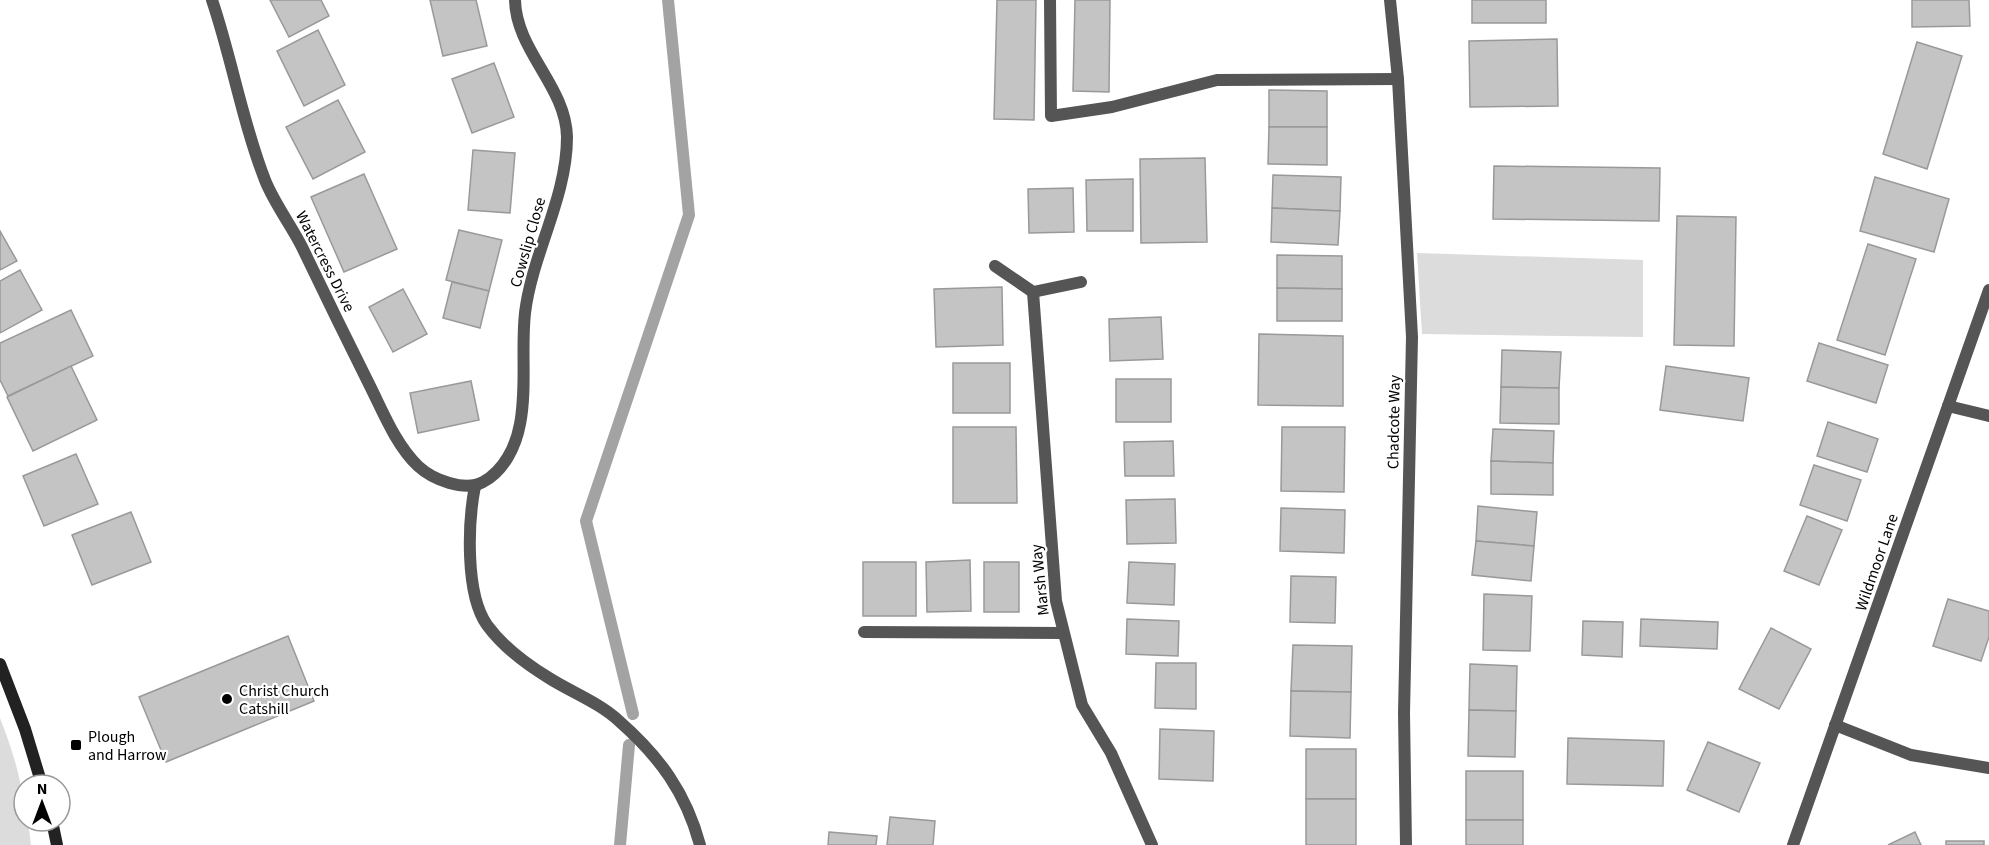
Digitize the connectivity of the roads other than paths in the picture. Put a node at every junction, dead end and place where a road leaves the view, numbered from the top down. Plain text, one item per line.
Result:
1 (212, 0) edge
2 (515, 0) edge
3 (1050, 0) edge
4 (1390, 0) edge
5 (1398, 79) junction
6 (995, 266) dead end
7 (1081, 282) dead end
8 (1989, 290) edge
9 (1033, 292) junction
10 (1948, 406) junction
11 (1989, 416) edge
12 (475, 486) junction
13 (864, 632) dead end
14 (1064, 633) junction
15 (0, 664) edge
16 (1835, 725) junction
17 (1989, 768) edge
18 (38, 773) edge
19 (700, 845) edge
20 (1152, 845) edge
21 (1406, 845) edge
22 (1792, 845) edge

1 - 12 street, Watercress Drive
2 - 12 street, Cowslip Close
3 - 5 street
4 - 5 street, Chadcote Way
5 - 21 street, Chadcote Way
6 - 9 street
7 - 9 street
8 - 10 street, Wildmoor Lane
9 - 14 street, Marsh Way
10 - 11 street
10 - 16 street, Wildmoor Lane
12 - 19 street
13 - 14 street
14 - 20 street, Marsh Way
15 - 18 main road
16 - 17 street
16 - 22 street, Wildmoor Lane

